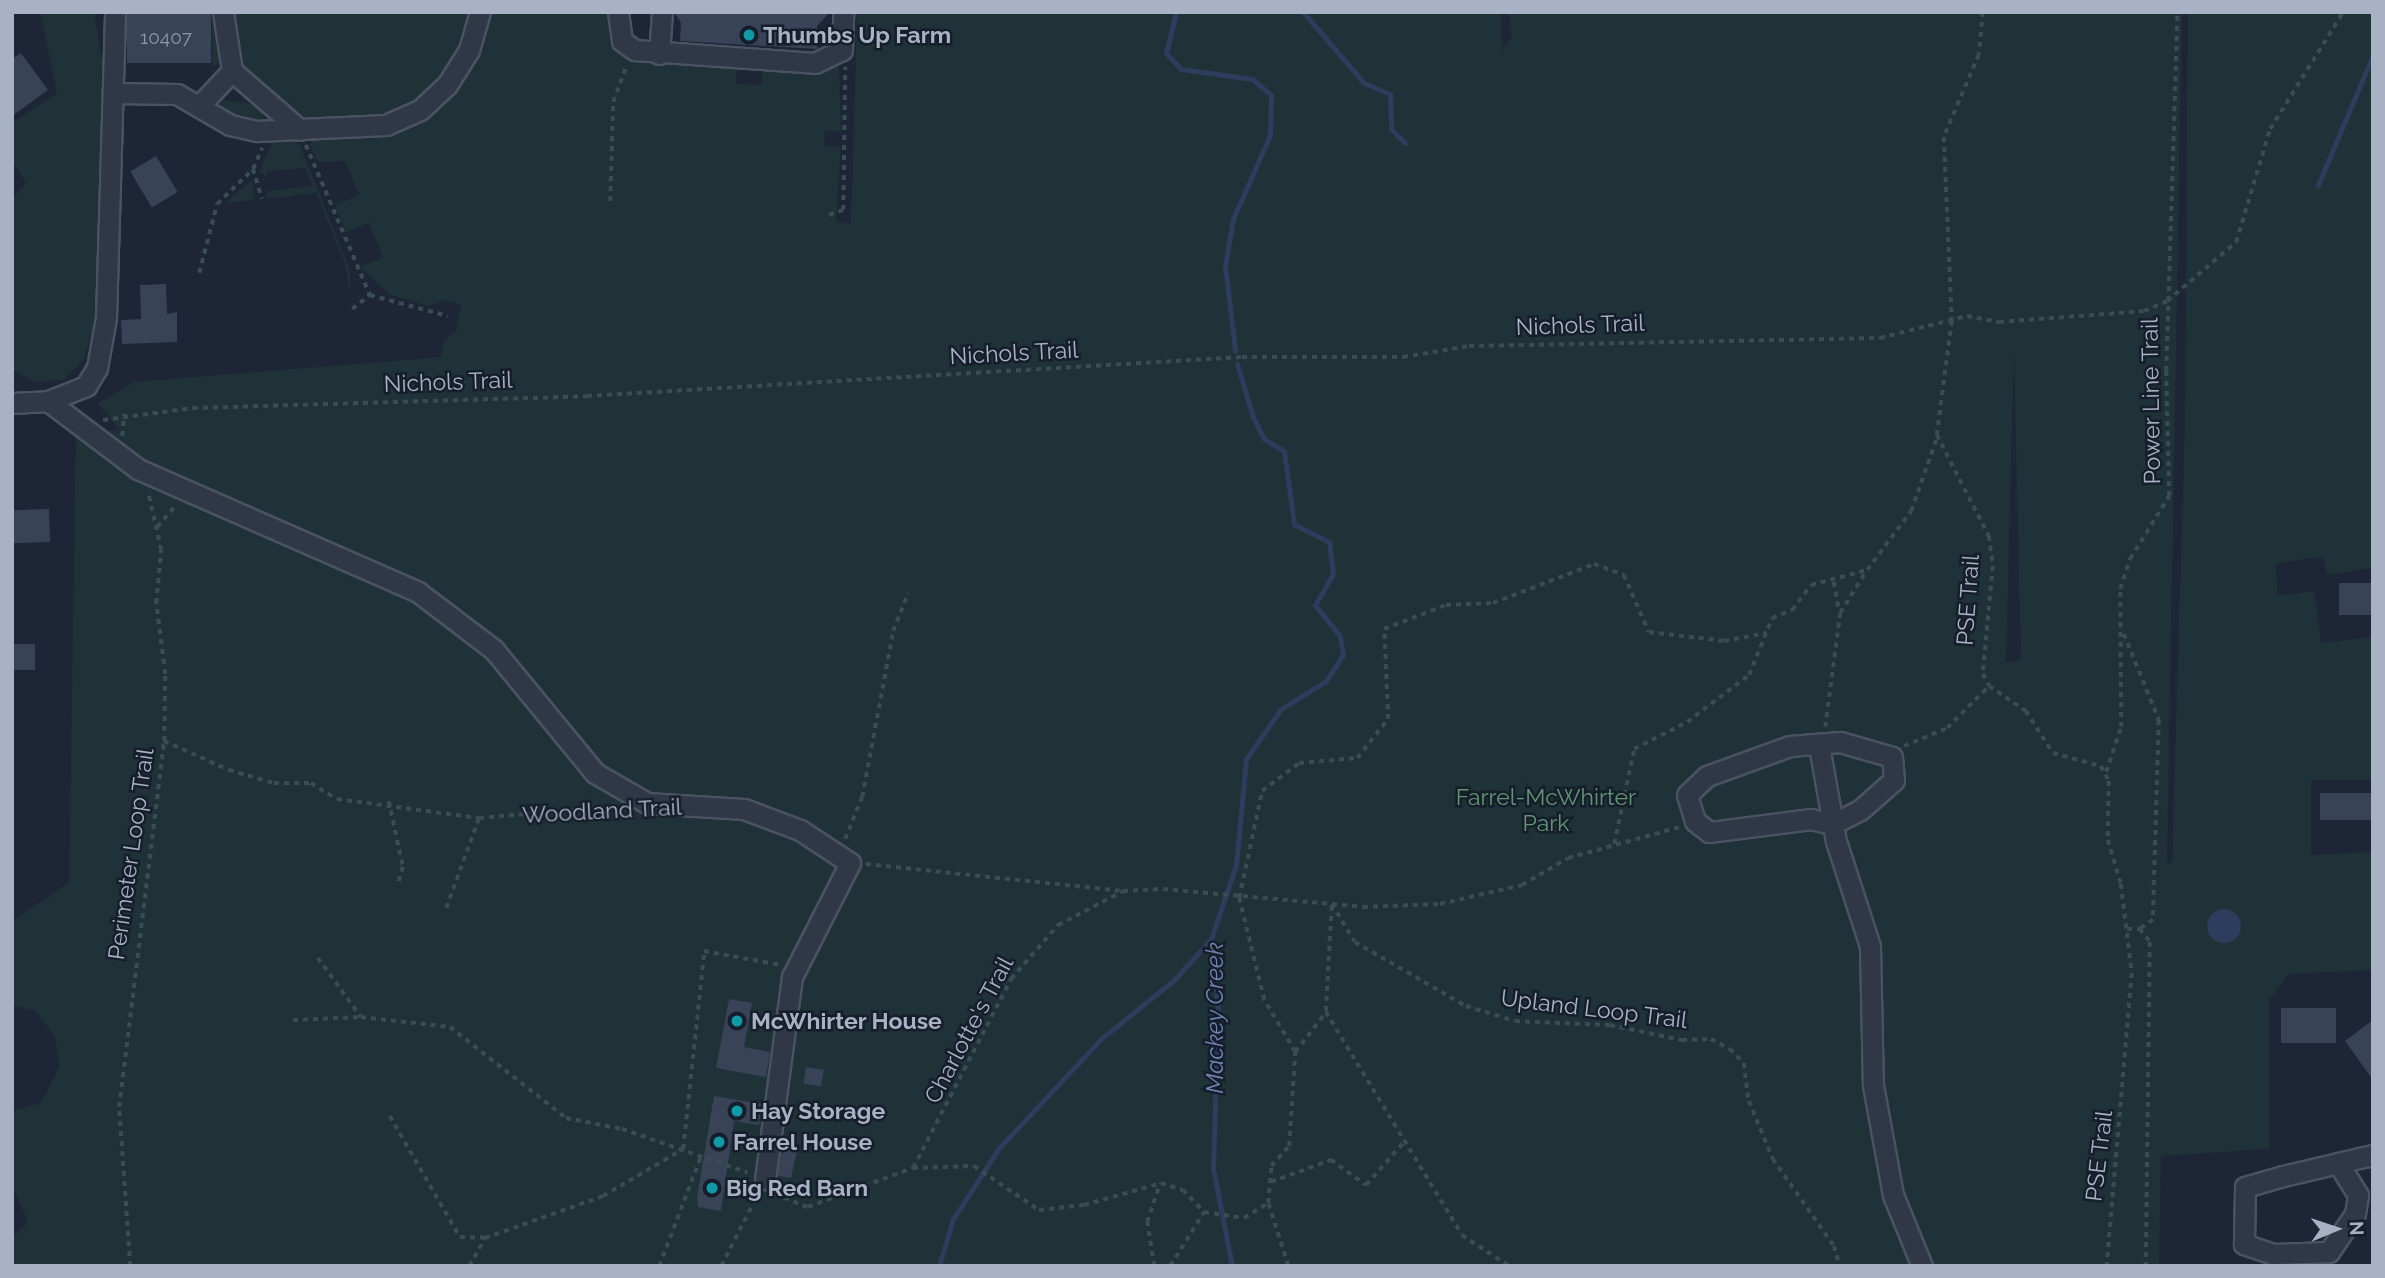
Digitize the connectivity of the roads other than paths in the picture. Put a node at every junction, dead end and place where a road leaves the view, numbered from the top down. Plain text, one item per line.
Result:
1 (115, 12) edge
2 (223, 12) edge
3 (480, 12) edge
4 (618, 12) edge
5 (662, 12) edge
6 (844, 12) edge
7 (659, 54) junction
8 (232, 71) junction
9 (114, 93) junction
10 (199, 106) junction
11 (300, 130) junction
12 (48, 401) junction
13 (12, 402) edge
14 (1819, 746) junction
15 (1832, 824) junction
16 (2373, 1155) edge
17 (2338, 1163) junction
18 (765, 1179) road end
19 (1922, 1266) edge

1 - 9 street
2 - 8 street
3 - 11 street
4 - 7 street
5 - 7 street
6 - 7 street
8 - 10 street
8 - 11 street
9 - 10 street
9 - 12 street
10 - 11 street
12 - 13 street
12 - 18 street, Woodland Trail
14 - 15 street
14 - 15 street
14 - 15 street
15 - 19 street
16 - 17 street
17 - 17 street

